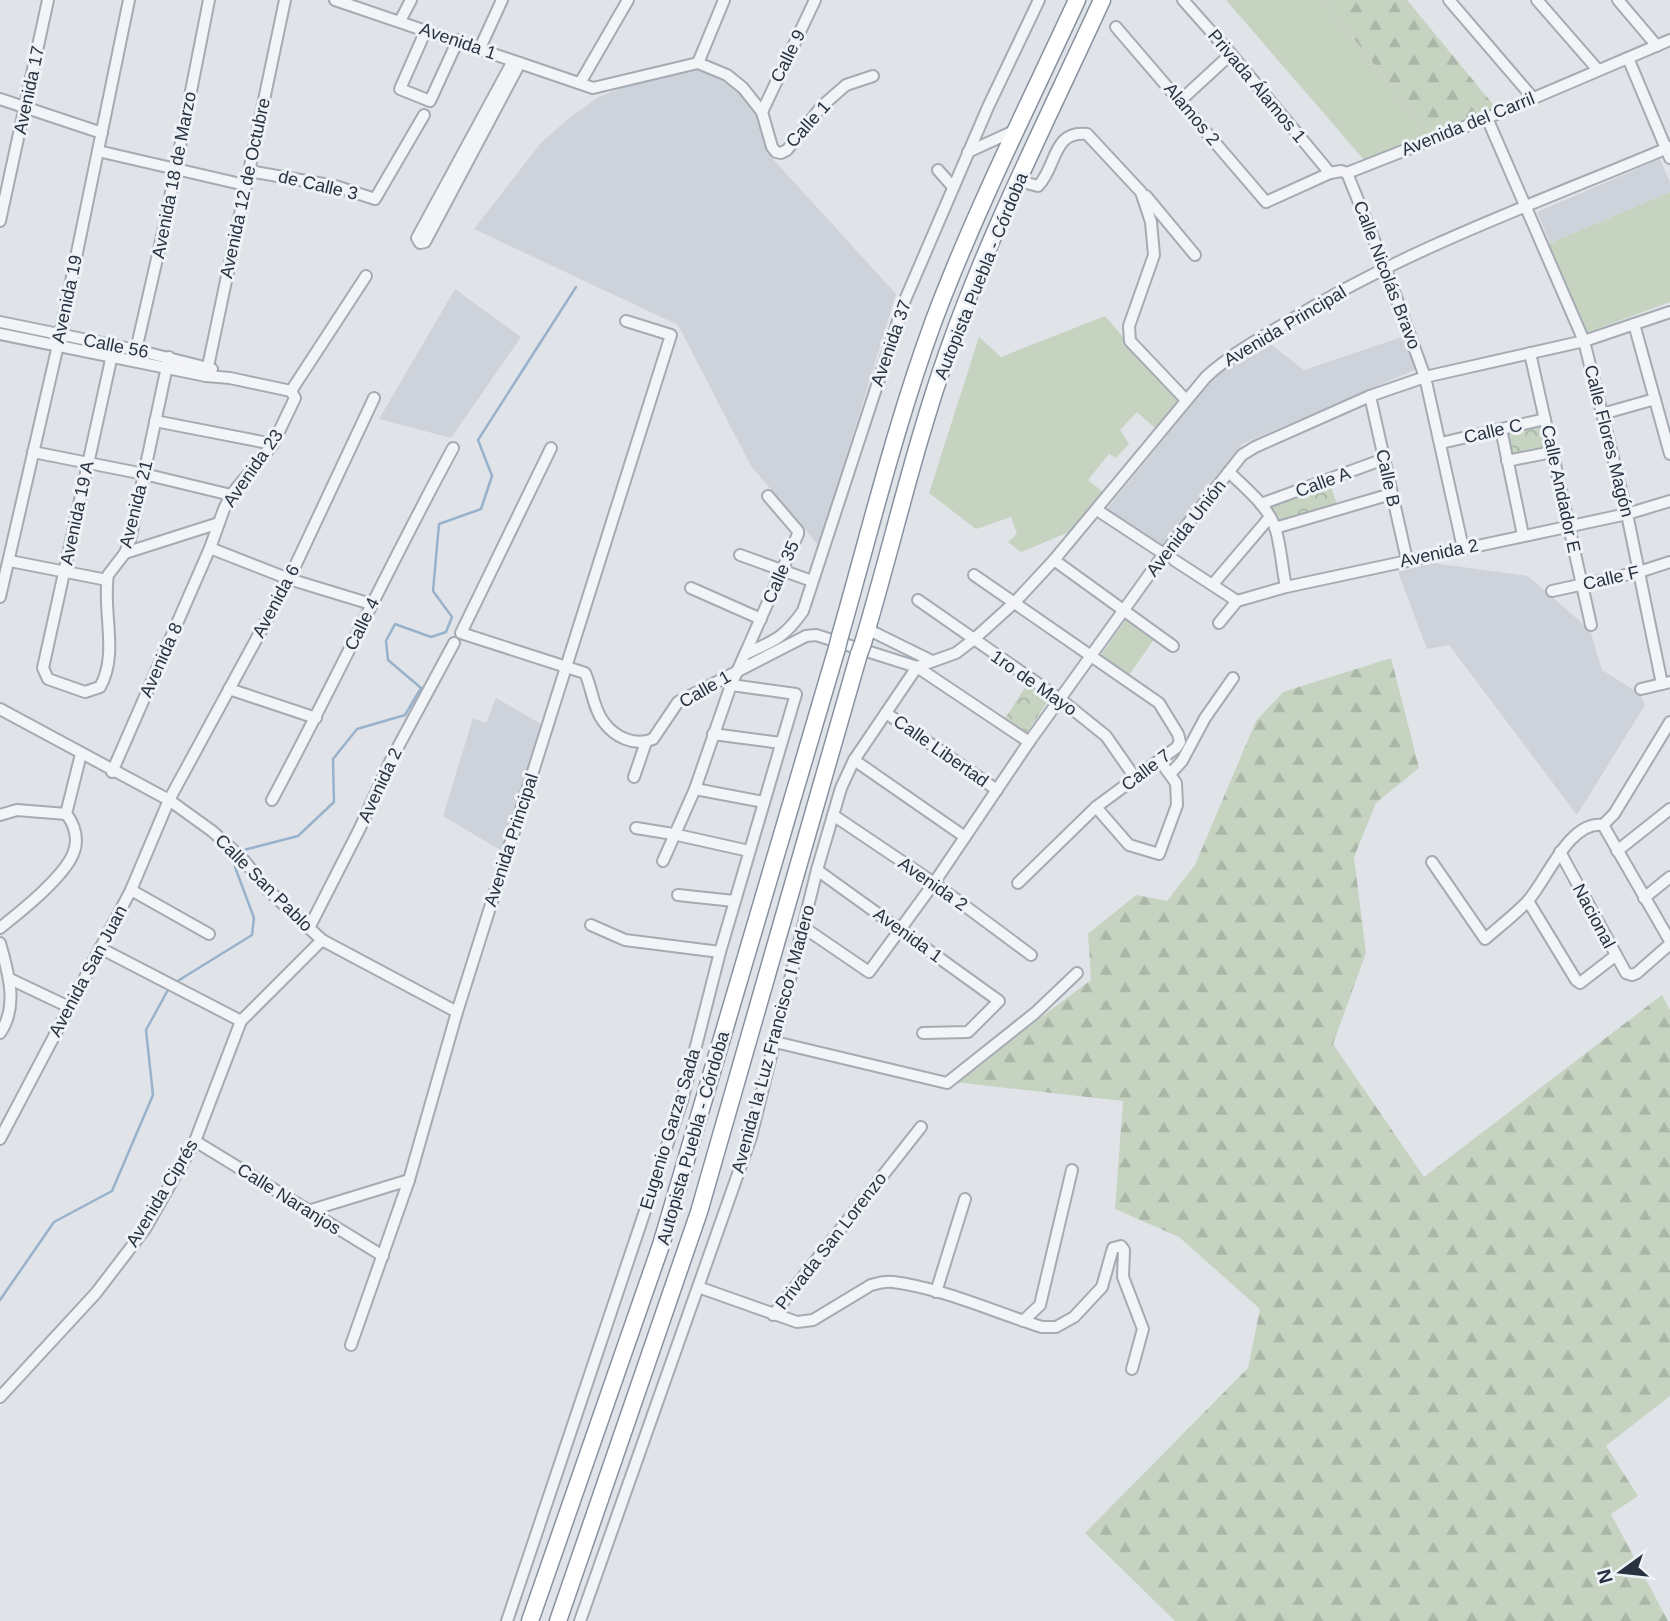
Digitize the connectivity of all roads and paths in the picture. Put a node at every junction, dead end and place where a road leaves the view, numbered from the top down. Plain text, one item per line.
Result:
1 (48, 0) edge
2 (129, 0) edge
3 (209, 0) edge
4 (285, 0) edge
5 (335, 0) edge
6 (411, 0) edge
7 (502, 0) edge
8 (628, 0) edge
9 (724, 0) edge
10 (815, 0) edge
11 (1039, 0) edge
12 (1077, 0) edge
13 (1102, 0) edge
14 (1182, 0) edge
15 (1449, 0) edge
16 (1537, 0) edge
17 (1618, 0) edge
18 (400, 21) junction
19 (1116, 27) dead end
20 (425, 30) junction
21 (458, 40) junction
22 (1670, 40) edge
23 (1657, 46) junction
24 (480, 48) junction
25 (1231, 54) junction
26 (1628, 58) junction
27 (517, 62) junction
28 (698, 63) junction
29 (1598, 70) junction
30 (873, 76) dead end
31 (580, 83) junction
32 (1533, 98) junction
33 (0, 99) edge
34 (1181, 100) junction
35 (26, 108) junction
36 (762, 112) junction
37 (424, 115) dead end
38 (1487, 118) junction
39 (1016, 130) junction
40 (102, 133) junction
41 (98, 151) junction
42 (1669, 151) edge
43 (968, 152) junction
44 (176, 170) junction
45 (938, 170) dead end
46 (248, 171) junction
47 (1330, 173) junction
48 (1347, 173) junction
49 (1019, 181) junction
50 (245, 185) junction
51 (953, 187) junction
52 (1142, 192) junction
53 (1266, 202) joint
54 (1527, 207) junction
55 (0, 221) edge
56 (1195, 255) dead end
57 (1385, 267) junction
58 (366, 276) dead end
59 (1670, 312) edge
60 (626, 321) dead end
61 (0, 322) edge
62 (1634, 324) junction
63 (0, 334) edge
64 (59, 340) junction
65 (1584, 341) junction
66 (136, 350) junction
67 (112, 351) junction
68 (1530, 353) junction
69 (168, 362) junction
70 (207, 371) junction
71 (1425, 377) junction
72 (291, 391) junction
73 (1370, 396) junction
74 (374, 398) dead end
75 (1655, 399) junction
76 (1186, 400) junction
77 (1602, 414) junction
78 (1545, 419) junction
79 (155, 421) junction
80 (1500, 429) junction
81 (1441, 443) junction
82 (273, 444) junction
83 (453, 448) dead end
84 (551, 448) dead end
85 (33, 452) junction
86 (1552, 452) junction
87 (1670, 454) edge
88 (1384, 459) junction
89 (1507, 461) junction
90 (88, 464) junction
91 (1229, 472) junction
92 (144, 474) junction
93 (1391, 494) junction
94 (231, 495) junction
95 (768, 496) dead end
96 (1670, 501) edge
97 (1261, 504) junction
98 (1097, 510) junction
99 (1627, 514) junction
100 (219, 523) junction
101 (1273, 523) junction
102 (1569, 526) junction
103 (1523, 535) junction
104 (210, 548) junction
105 (1463, 548) junction
106 (125, 553) junction
107 (740, 555) dead end
108 (1169, 557) junction
109 (1406, 560) junction
110 (10, 561) junction
111 (1054, 561) junction
112 (1670, 562) edge
113 (783, 570) junction
114 (1639, 572) junction
115 (65, 573) junction
116 (974, 575) dead end
117 (289, 579) junction
118 (107, 580) junction
119 (812, 580) junction
120 (1213, 584) junction
121 (1581, 585) junction
122 (691, 587) dead end
123 (1286, 587) junction
124 (1552, 591) dead end
125 (0, 596) edge
126 (918, 600) dead end
127 (1237, 601) junction
128 (1014, 602) junction
129 (371, 604) junction
130 (1124, 611) junction
131 (761, 619) junction
132 (1219, 623) dead end
133 (1591, 625) dead end
134 (973, 640) junction
135 (863, 642) junction
136 (454, 643) dead end
137 (1173, 646) dead end
138 (745, 654) junction
139 (1092, 655) junction
140 (932, 661) junction
141 (567, 667) junction
142 (917, 667) junction
143 (738, 670) junction
144 (1233, 678) dead end
145 (1666, 683) edge
146 (731, 685) junction
147 (229, 689) junction
148 (1641, 690) dead end
149 (1060, 699) junction
150 (0, 709) edge
151 (886, 713) junction
152 (316, 718) junction
153 (1670, 722) edge
154 (713, 734) junction
155 (646, 742) junction
156 (1029, 742) junction
157 (781, 743) junction
158 (81, 754) junction
159 (854, 760) junction
160 (1160, 761) junction
161 (113, 772) junction
162 (1170, 774) junction
163 (634, 777) dead end
164 (1136, 779) junction
165 (695, 789) junction
166 (997, 790) junction
167 (169, 800) junction
168 (272, 800) dead end
169 (764, 802) junction
170 (1096, 807) junction
171 (1670, 809) edge
172 (66, 814) junction
173 (833, 815) junction
174 (0, 816) edge
175 (1603, 825) junction
176 (636, 828) dead end
177 (673, 834) junction
178 (965, 837) junction
179 (749, 851) junction
180 (1617, 851) junction
181 (1560, 852) junction
182 (663, 861) dead end
183 (1432, 862) dead end
184 (817, 870) junction
185 (1670, 877) edge
186 (934, 883) junction
187 (1018, 883) dead end
188 (131, 890) junction
189 (678, 895) dead end
190 (1644, 898) junction
191 (734, 901) junction
192 (1528, 901) junction
193 (591, 925) dead end
194 (803, 927) junction
195 (0, 928) edge
196 (309, 928) junction
197 (901, 929) junction
198 (209, 934) dead end
199 (322, 940) junction
200 (1670, 942) edge
201 (0, 943) edge
202 (100, 948) junction
203 (720, 952) junction
204 (1031, 955) dead end
205 (1615, 956) junction
206 (1077, 973) dead end
207 (10, 979) junction
208 (69, 1007) junction
209 (457, 1012) junction
210 (241, 1021) junction
211 (0, 1033) edge
212 (923, 1033) dead end
213 (775, 1042) junction
214 (921, 1128) dead end
215 (0, 1139) edge
216 (195, 1141) junction
217 (1072, 1170) dead end
218 (409, 1180) junction
219 (965, 1199) dead end
220 (308, 1211) junction
221 (383, 1256) junction
222 (698, 1287) junction
223 (936, 1292) junction
224 (773, 1315) junction
225 (1023, 1321) junction
226 (351, 1345) dead end
227 (1132, 1369) dead end
228 (0, 1398) edge
229 (507, 1621) edge
230 (530, 1621) edge
231 (558, 1621) edge
232 (580, 1621) edge

1 - 35 street, Avenida 17
2 - 40 street, Avenida 19
3 - 44 street, Avenida 18 de Marzo
4 - 46 street, Avenida 12 de Octubre
5 - 18 street, Avenida 1
6 - 18 street
7 - 24 street
8 - 31 street
9 - 28 street
10 - 36 street, Calle 9
11 - 43 street, Avenida 37
12 - 39 highway, Autopista Puebla - Córdoba
13 - 49 highway, Autopista Puebla - Córdoba
14 - 25 street, Privada Álamos 1
15 - 32 street
16 - 29 street
17 - 23 street
18 - 20 street, Avenida 1
19 - 34 street, Alamos 2
20 - 21 street, Avenida 1
20 - 21 street
21 - 24 street, Avenida 1
22 - 23 street, Avenida del Carril
23 - 26 street, Avenida del Carril
24 - 27 street, Avenida 1
25 - 34 street
25 - 47 street, Privada Álamos 1
26 - 29 street, Avenida del Carril
26 - 42 street
27 - 27 street
27 - 31 street, Avenida 1
28 - 31 street
28 - 36 street, Calle 1
29 - 32 street, Avenida del Carril
30 - 36 street, Calle 1
32 - 38 street, Avenida del Carril
33 - 35 street
34 - 53 street, Alamos 2
35 - 40 street
35 - 55 street, Avenida 17
37 - 46 street, de Calle 3
38 - 48 street, Avenida del Carril
38 - 54 street, Calle Flores Magón
39 - 43 street
39 - 230 highway, Autopista Puebla - Córdoba
40 - 41 street, Avenida 19
41 - 44 street
41 - 64 street, Avenida 19
42 - 54 street, Avenida Principal
43 - 51 street, Avenida 37
44 - 50 street
44 - 66 street, Avenida 18 de Marzo
45 - 51 street
46 - 50 street, Avenida 12 de Octubre
47 - 48 street, Avenida del Carril
47 - 53 street, Avenida del Carril
48 - 57 street, Calle Nicolás Bravo
49 - 52 street
49 - 135 highway, Autopista Puebla - Córdoba
50 - 70 street, Avenida 12 de Octubre
51 - 119 street, Avenida 37
52 - 56 street
52 - 76 street
54 - 57 street, Avenida Principal
54 - 65 street, Calle Flores Magón
57 - 71 street, Calle Nicolás Bravo
57 - 76 street, Avenida Principal
58 - 72 street
59 - 62 street, Avenida Unión
60 - 141 street, Avenida Principal
61 - 64 street, Calle 56
62 - 65 street, Avenida Unión
62 - 75 street
63 - 64 street, Calle 56
64 - 67 street, Calle 56
64 - 85 street, Avenida 19
65 - 68 street, Avenida Unión
65 - 77 street, Calle Flores Magón
66 - 67 street, Calle 56
66 - 69 street, Calle 56
67 - 69 street, Calle 56
67 - 90 street, Avenida 19 A
68 - 71 street, Avenida Unión
68 - 78 street, Calle Andador E
69 - 70 street, Calle 56
69 - 79 street, Avenida 21
70 - 72 street, Calle 56
71 - 73 street, Avenida Unión
71 - 81 street, Calle Nicolás Bravo
72 - 82 street, Avenida 23
73 - 88 street, Calle B
73 - 91 street, Avenida Unión
74 - 117 street, Avenida 6
75 - 77 street
75 - 87 street
76 - 98 street, Avenida Principal
77 - 99 street, Calle Flores Magón
78 - 80 street, Calle C
78 - 86 street, Calle Andador E
79 - 82 street
79 - 92 street, Avenida 21
80 - 81 street, Calle C
80 - 89 street
81 - 105 street, Calle Nicolás Bravo
82 - 94 street, Avenida 23
83 - 129 street, Calle 4
84 - 141 street
85 - 90 street
85 - 110 street, Avenida 19
86 - 89 street
86 - 102 street, Calle Andador E
88 - 93 street, Calle B
88 - 97 street, Calle A
89 - 103 street
90 - 92 street
90 - 115 street, Avenida 19 A
91 - 97 street
91 - 108 street, Avenida Unión
92 - 94 street
92 - 106 street, Avenida 21
93 - 101 street
93 - 109 street, Calle B
94 - 100 street, Avenida 23
95 - 113 street, Calle 35
96 - 99 street, Avenida 2
97 - 101 street
98 - 108 street
98 - 111 street, Avenida Principal
99 - 102 street, Avenida 2
99 - 114 street, Calle Flores Magón
100 - 104 street, Avenida 23
100 - 106 street
101 - 120 street
101 - 123 street
102 - 103 street, Avenida 2
102 - 121 street, Calle Andador E
103 - 105 street, Avenida 2
104 - 117 street
104 - 161 street, Avenida 8
105 - 109 street, Avenida 2
106 - 118 street, Avenida 21
107 - 113 street
108 - 120 street
108 - 130 street, Avenida Unión
109 - 123 street, Avenida 2
110 - 115 street
110 - 125 street, Avenida 19
111 - 128 street, Avenida Principal
111 - 130 street
112 - 114 street, Calle F
113 - 119 street
113 - 131 street, Calle 35
114 - 121 street, Calle F
114 - 145 street, Calle Flores Magón
115 - 118 street
115 - 118 street, Avenida 19 A
116 - 128 street
117 - 129 street
117 - 147 street, Avenida 6
119 - 138 street, Avenida 37
120 - 127 street
121 - 124 street, Calle F
121 - 133 street, Calle Andador E
122 - 131 street
123 - 127 street, Avenida 2
126 - 134 street, 1ro de Mayo
127 - 132 street
128 - 134 street, Avenida Principal
128 - 139 street
129 - 152 street, Calle 4
130 - 137 street
130 - 139 street, Avenida Unión
131 - 138 street, Calle 35
134 - 140 street, Avenida Principal
134 - 149 street, 1ro de Mayo
135 - 140 street
135 - 231 highway, Autopista Puebla - Córdoba
136 - 196 street, Avenida 2
138 - 143 street
139 - 149 street, Avenida Unión
139 - 160 street, Calle 7
140 - 142 street, Avenida Principal
141 - 155 street
141 - 209 street, Avenida Principal
142 - 143 street, Calle 1
142 - 151 street, Avenida la Luz Francisco I Madero
142 - 156 street, Calle 1
143 - 146 street
143 - 155 street, Calle 1
144 - 162 street
145 - 148 street
146 - 154 street
146 - 157 street, Eugenio Garza Sada
147 - 152 street
147 - 167 street, Avenida 6
149 - 156 street, Avenida Unión
149 - 164 street, 1ro de Mayo
150 - 158 street, Calle San Pablo
151 - 159 street, Avenida la Luz Francisco I Madero
151 - 166 street, Calle Libertad
152 - 168 street, Calle 4
153 - 175 street
154 - 157 street
154 - 165 street
155 - 163 street
156 - 166 street, Avenida Unión
157 - 169 street, Eugenio Garza Sada
158 - 161 street, Calle San Pablo
158 - 172 street
159 - 173 street, Avenida la Luz Francisco I Madero
159 - 178 street
160 - 162 street
160 - 164 street, Calle 7
161 - 167 street, Calle San Pablo
162 - 170 street
164 - 170 street, Calle 7
165 - 169 street
165 - 177 street
166 - 178 street, Avenida Unión
167 - 188 street, Avenida San Juan
167 - 196 street, Calle San Pablo
169 - 179 street, Eugenio Garza Sada
170 - 187 street, Calle 7
171 - 180 street
172 - 174 street
172 - 195 street
173 - 184 street, Avenida la Luz Francisco I Madero
173 - 186 street, Avenida 2
175 - 180 street
175 - 181 street
176 - 177 street
177 - 179 street
177 - 182 street
178 - 186 street, Avenida Unión
179 - 191 street, Eugenio Garza Sada
180 - 190 street
181 - 192 street
181 - 205 street, Nacional
183 - 192 street
184 - 194 street, Avenida la Luz Francisco I Madero
184 - 197 street, Avenida 1
185 - 190 street
186 - 197 street, Avenida Unión
186 - 204 street, Avenida 2
188 - 198 street
188 - 202 street, Avenida San Juan
189 - 191 street
190 - 200 street
191 - 203 street, Eugenio Garza Sada
192 - 205 street
193 - 203 street
194 - 197 street, Avenida Unión
194 - 213 street, Avenida la Luz Francisco I Madero
196 - 199 street, Calle San Pablo
197 - 212 street, Avenida 1
199 - 209 street, Calle San Pablo
199 - 210 street, Avenida Ciprés
200 - 205 street, Nacional
201 - 207 street
202 - 208 street, Avenida San Juan
202 - 210 street
203 - 229 street, Eugenio Garza Sada
206 - 213 street
207 - 208 street
207 - 211 street
208 - 215 street, Avenida San Juan
209 - 218 street, Avenida Principal
210 - 216 street, Avenida Ciprés
213 - 222 street, Avenida la Luz Francisco I Madero
214 - 224 street, Privada San Lorenzo
216 - 220 street, Calle Naranjos
216 - 228 street, Avenida Ciprés
217 - 225 street
218 - 220 street
218 - 221 street, Avenida Principal
219 - 223 street
220 - 221 street, Calle Naranjos
221 - 226 street, Avenida Principal
222 - 224 street
222 - 232 street, Avenida la Luz Francisco I Madero
223 - 224 street
223 - 225 street
225 - 227 street

